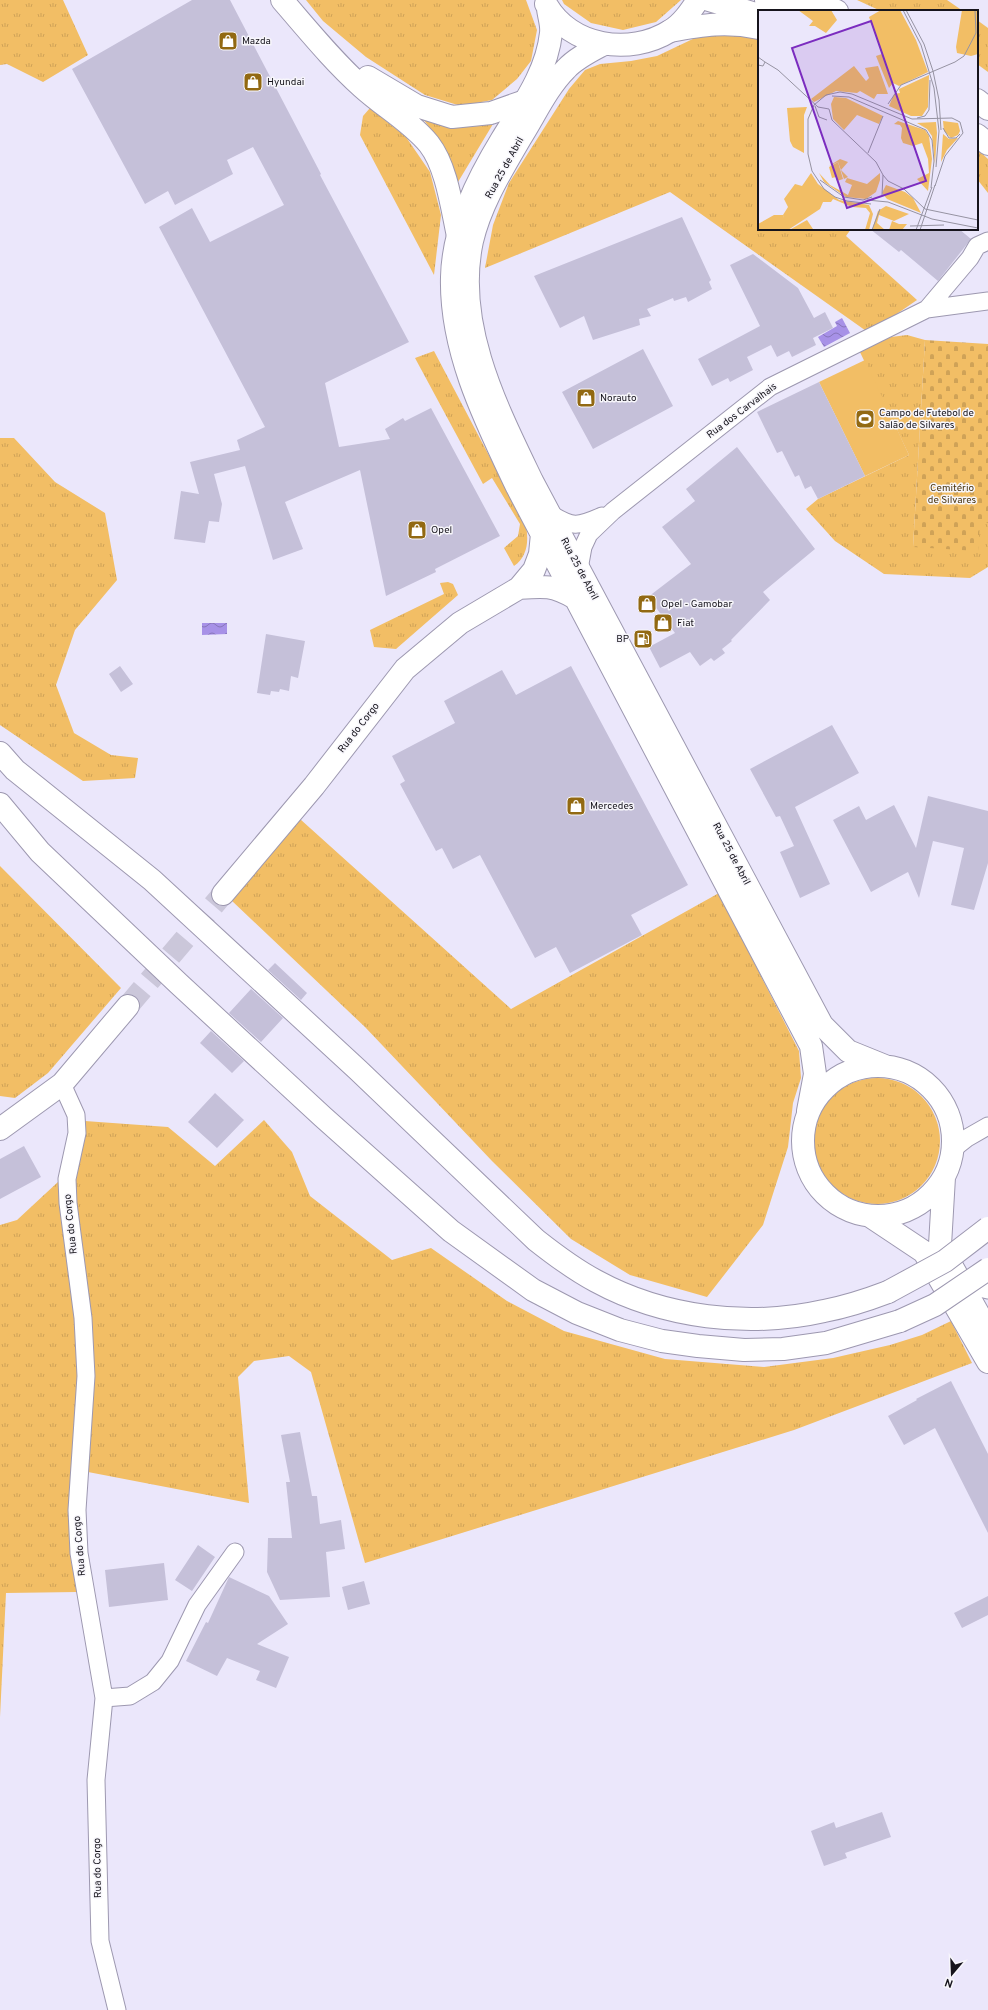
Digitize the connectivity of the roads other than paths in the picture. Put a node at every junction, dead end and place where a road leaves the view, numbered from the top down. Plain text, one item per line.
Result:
1 (282, 0) edge
2 (766, 0) edge
3 (808, 0) edge
4 (701, 1) edge
5 (546, 4) edge
6 (797, 10) edge
7 (834, 10) edge
8 (758, 15) edge
9 (758, 28) edge
10 (670, 31) junction
11 (604, 44) junction
12 (330, 54) junction
13 (978, 85) edge
14 (988, 91) edge
15 (525, 101) junction
16 (978, 101) edge
17 (988, 109) edge
18 (978, 119) edge
19 (988, 126) edge
20 (978, 136) edge
21 (988, 144) edge
22 (458, 236) junction
23 (988, 241) edge
24 (988, 301) edge
25 (927, 309) junction
26 (614, 511) junction
27 (549, 513) junction
28 (542, 534) junction
29 (579, 569) junction
30 (520, 588) junction
31 (575, 598) junction
32 (0, 753) edge
33 (8, 766) edge
34 (0, 804) edge
35 (0, 824) edge
36 (40, 852) junction
37 (223, 894) tunnel mouth
38 (128, 1006) tunnel mouth
39 (885, 1066) junction
40 (62, 1084) junction
41 (808, 1111) junction
42 (988, 1126) edge
43 (0, 1129) edge
44 (953, 1149) junction
45 (944, 1177) junction
46 (870, 1216) junction
47 (988, 1228) edge
48 (988, 1269) edge
49 (962, 1284) junction
50 (988, 1290) edge
51 (988, 1331) edge
52 (988, 1362) edge
53 (235, 1552) dead end
54 (104, 1698) junction
55 (118, 2010) edge

1 - 12 main road, Rua 25 de Abril
2 - 6 main road
3 - 7 main road
4 - 8 main road
4 - 10 main road
5 - 11 main road
5 - 15 main road, Rua 25 de Abril
9 - 10 main road
10 - 11 main road
11 - 27 main road, Rua 25 de Abril
12 - 15 main road, Rua 25 de Abril
12 - 22 main road, Rua 25 de Abril
13 - 14 main road
15 - 22 main road, Rua 25 de Abril
16 - 17 main road
18 - 19 main road
20 - 21 main road
22 - 28 main road, Rua 25 de Abril
23 - 25 street, Rua dos Carvalhais
24 - 25 street, Rua dos Carvalhais
25 - 26 street, Rua dos Carvalhais
26 - 27 street, Rua dos Carvalhais
26 - 29 street, Rua dos Carvalhais
27 - 29 main road, Rua 25 de Abril
28 - 30 main road, Rua do Corgo
28 - 31 main road, Rua 25 de Abril
29 - 39 main road, Rua 25 de Abril
30 - 31 main road, Rua do Corgo
30 - 37 main road, Rua do Corgo
31 - 41 main road, Rua 25 de Abril
32 - 33 main road
33 - 47 main road, bridge
34 - 36 main road
35 - 36 main road
36 - 48 main road, bridge
38 - 40 main road
39 - 41 main road
39 - 44 main road
40 - 43 main road
40 - 54 street, Rua do Corgo
41 - 46 main road
42 - 44 street
44 - 45 main road
45 - 46 main road
45 - 49 main road
46 - 52 main road
49 - 50 street
49 - 51 main road
53 - 54 street
54 - 55 street, Rua do Corgo

